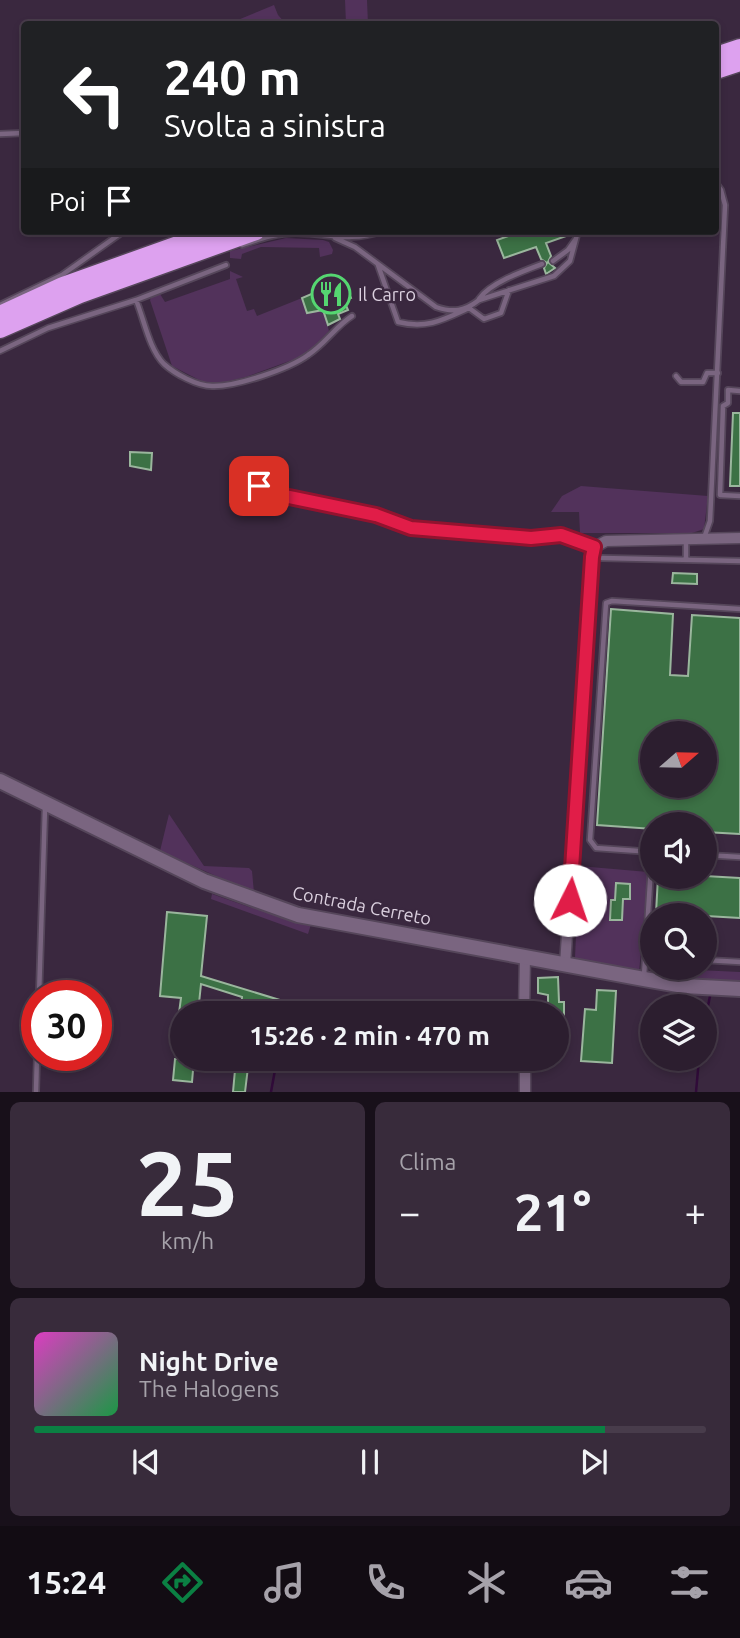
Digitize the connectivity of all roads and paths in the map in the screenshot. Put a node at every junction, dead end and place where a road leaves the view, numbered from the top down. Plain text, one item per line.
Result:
1 (740, 48) edge
2 (719, 55) edge
3 (740, 62) edge
4 (719, 69) edge
5 (21, 133) edge
6 (0, 134) edge
7 (719, 187) edge
8 (118, 235) edge
9 (206, 235) edge
10 (247, 235) edge
11 (277, 235) edge
12 (309, 235) edge
13 (369, 235) edge
14 (576, 235) edge
15 (577, 235) edge
16 (335, 238) junction
17 (236, 247) dead end
18 (553, 261) dead end
19 (377, 264) junction
20 (542, 264) dead end
21 (226, 265) dead end
22 (509, 290) junction
23 (136, 300) junction
24 (479, 300) junction
25 (0, 305) edge
26 (469, 308) junction
27 (0, 315) edge
28 (352, 316) dead end
29 (0, 329) edge
30 (0, 351) edge
31 (718, 373) junction
32 (676, 376) dead end
33 (740, 391) edge
34 (259, 486) dead end
35 (740, 496) edge
36 (740, 538) edge
37 (704, 539) junction
38 (686, 540) junction
39 (594, 547) junction
40 (602, 558) dead end
41 (686, 560) junction
42 (740, 561) edge
43 (740, 609) edge
44 (0, 781) edge
45 (45, 802) junction
46 (640, 850) edge
47 (717, 856) edge
48 (740, 857) edge
49 (525, 957) junction
50 (717, 961) edge
51 (740, 962) edge
52 (565, 965) junction
53 (640, 978) edge
54 (39, 980) edge
55 (651, 980) edge
56 (740, 989) edge
57 (524, 1001) edge
58 (37, 1071) edge
59 (525, 1071) edge
60 (36, 1092) edge
61 (525, 1092) edge

1 - 2 highway
3 - 4 highway
5 - 6 lane
7 - 31 lane
8 - 25 lane
9 - 27 highway
10 - 29 highway
11 - 17 lane
12 - 16 lane
13 - 16 lane
14 - 18 lane
15 - 22 lane
16 - 19 lane
19 - 26 lane
19 - 26 lane
20 - 24 lane
21 - 23 lane
22 - 24 lane
22 - 26 lane
23 - 28 lane
23 - 30 lane
24 - 26 lane
31 - 32 lane
31 - 37 lane
33 - 35 lane
34 - 39 lane
36 - 37 street
37 - 38 street
38 - 39 street
38 - 41 lane
39 - 52 street
40 - 41 lane
41 - 42 lane
43 - 46 lane
44 - 45 main road, Contrada Cerreto
45 - 49 main road, Contrada Cerreto
45 - 54 lane
47 - 48 lane
49 - 52 main road, Contrada Cerreto
49 - 57 street
50 - 51 lane
52 - 53 main road, Contrada Cerreto
55 - 56 main road, Contrada Cerreto
58 - 60 lane
59 - 61 street

